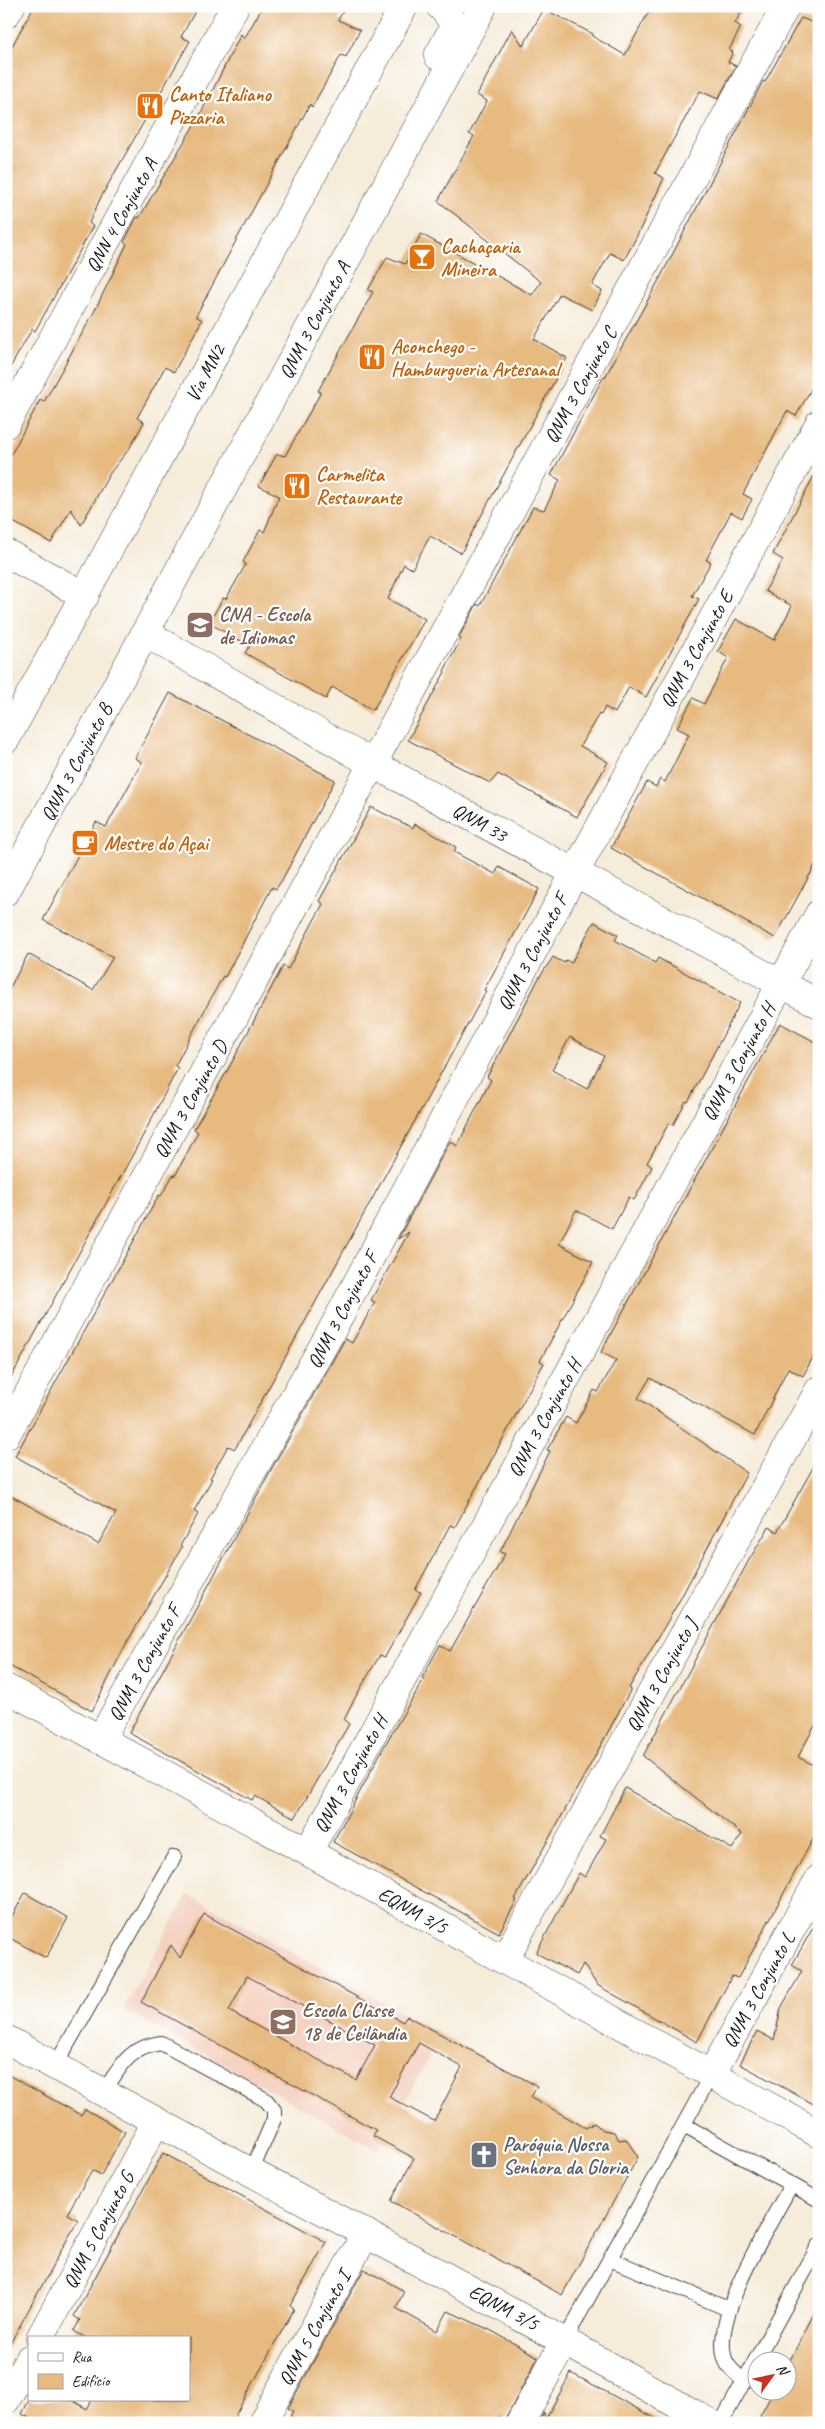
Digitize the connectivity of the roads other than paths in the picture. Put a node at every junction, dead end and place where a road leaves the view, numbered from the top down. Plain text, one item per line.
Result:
1 (11, 6) edge
2 (235, 6) edge
3 (440, 6) edge
4 (483, 6) edge
5 (786, 6) edge
6 (404, 7) edge
7 (6, 14) edge
8 (342, 268) junction
9 (6, 424) edge
10 (819, 424) edge
11 (6, 553) edge
12 (85, 596) junction
13 (145, 633) junction
14 (6, 739) edge
15 (374, 764) junction
16 (574, 874) junction
17 (6, 890) edge
18 (819, 914) edge
19 (780, 984) junction
20 (819, 1004) edge
21 (819, 1390) edge
22 (6, 1435) edge
23 (6, 1688) edge
24 (100, 1740) junction
25 (308, 1852) junction
26 (174, 1857) dead end
27 (819, 1879) edge
28 (504, 1960) junction
29 (6, 2039) edge
30 (55, 2066) junction
31 (711, 2076) junction
32 (103, 2093) junction
33 (156, 2122) junction
34 (684, 2124) junction
35 (819, 2134) edge
36 (251, 2172) junction
37 (791, 2185) junction
38 (819, 2200) edge
39 (366, 2233) junction
40 (819, 2245) edge
41 (610, 2259) junction
42 (728, 2309) junction
43 (41, 2336) edge
44 (565, 2340) junction
45 (28, 2361) edge
46 (744, 2382) junction
47 (6, 2400) edge
48 (262, 2423) edge
49 (520, 2423) edge
50 (710, 2423) edge
51 (721, 2423) edge

1 - 7 street
2 - 9 street, QNN 4 Conjunto A
3 - 8 street
4 - 8 street, QNM 3 Conjunto A
5 - 15 street, QNM 3 Conjunto C
6 - 12 street, Via MN2
8 - 13 street, QNM 3 Conjunto A
10 - 16 street, QNM 3 Conjunto E
11 - 12 street
12 - 14 street, Via MN2
13 - 15 street, QNM 33
13 - 17 street, QNM 3 Conjunto B
15 - 16 street, QNM 33
15 - 22 street, QNM 3 Conjunto D
16 - 19 street, QNM 33
16 - 24 street, QNM 3 Conjunto F
18 - 19 street, QNM 3 Conjunto H
19 - 20 street, QNM 33
19 - 25 street, QNM 3 Conjunto H
21 - 28 street, QNM 3 Conjunto J
23 - 24 street, EQNM 3/5
24 - 25 street, EQNM 3/5
25 - 28 street, EQNM 3/5
26 - 30 lane
27 - 31 street, QNM 3 Conjunto L
28 - 31 street, EQNM 3/5
29 - 30 street, EQNM 3/5
30 - 32 street, EQNM 3/5
31 - 34 lane
31 - 35 street, EQNM 3/5
32 - 33 street, EQNM 3/5
32 - 36 lane
33 - 36 street, EQNM 3/5
33 - 43 street, QNM 5 Conjunto G
34 - 37 lane
34 - 41 lane
36 - 39 street, EQNM 3/5
37 - 38 lane
37 - 42 lane
39 - 44 street, EQNM 3/5
39 - 48 street, QNM 5 Conjunto I
40 - 46 lane
41 - 42 lane
41 - 44 lane
42 - 46 lane
44 - 49 street
44 - 50 street, EQNM 3/5
45 - 47 street
46 - 51 lane

